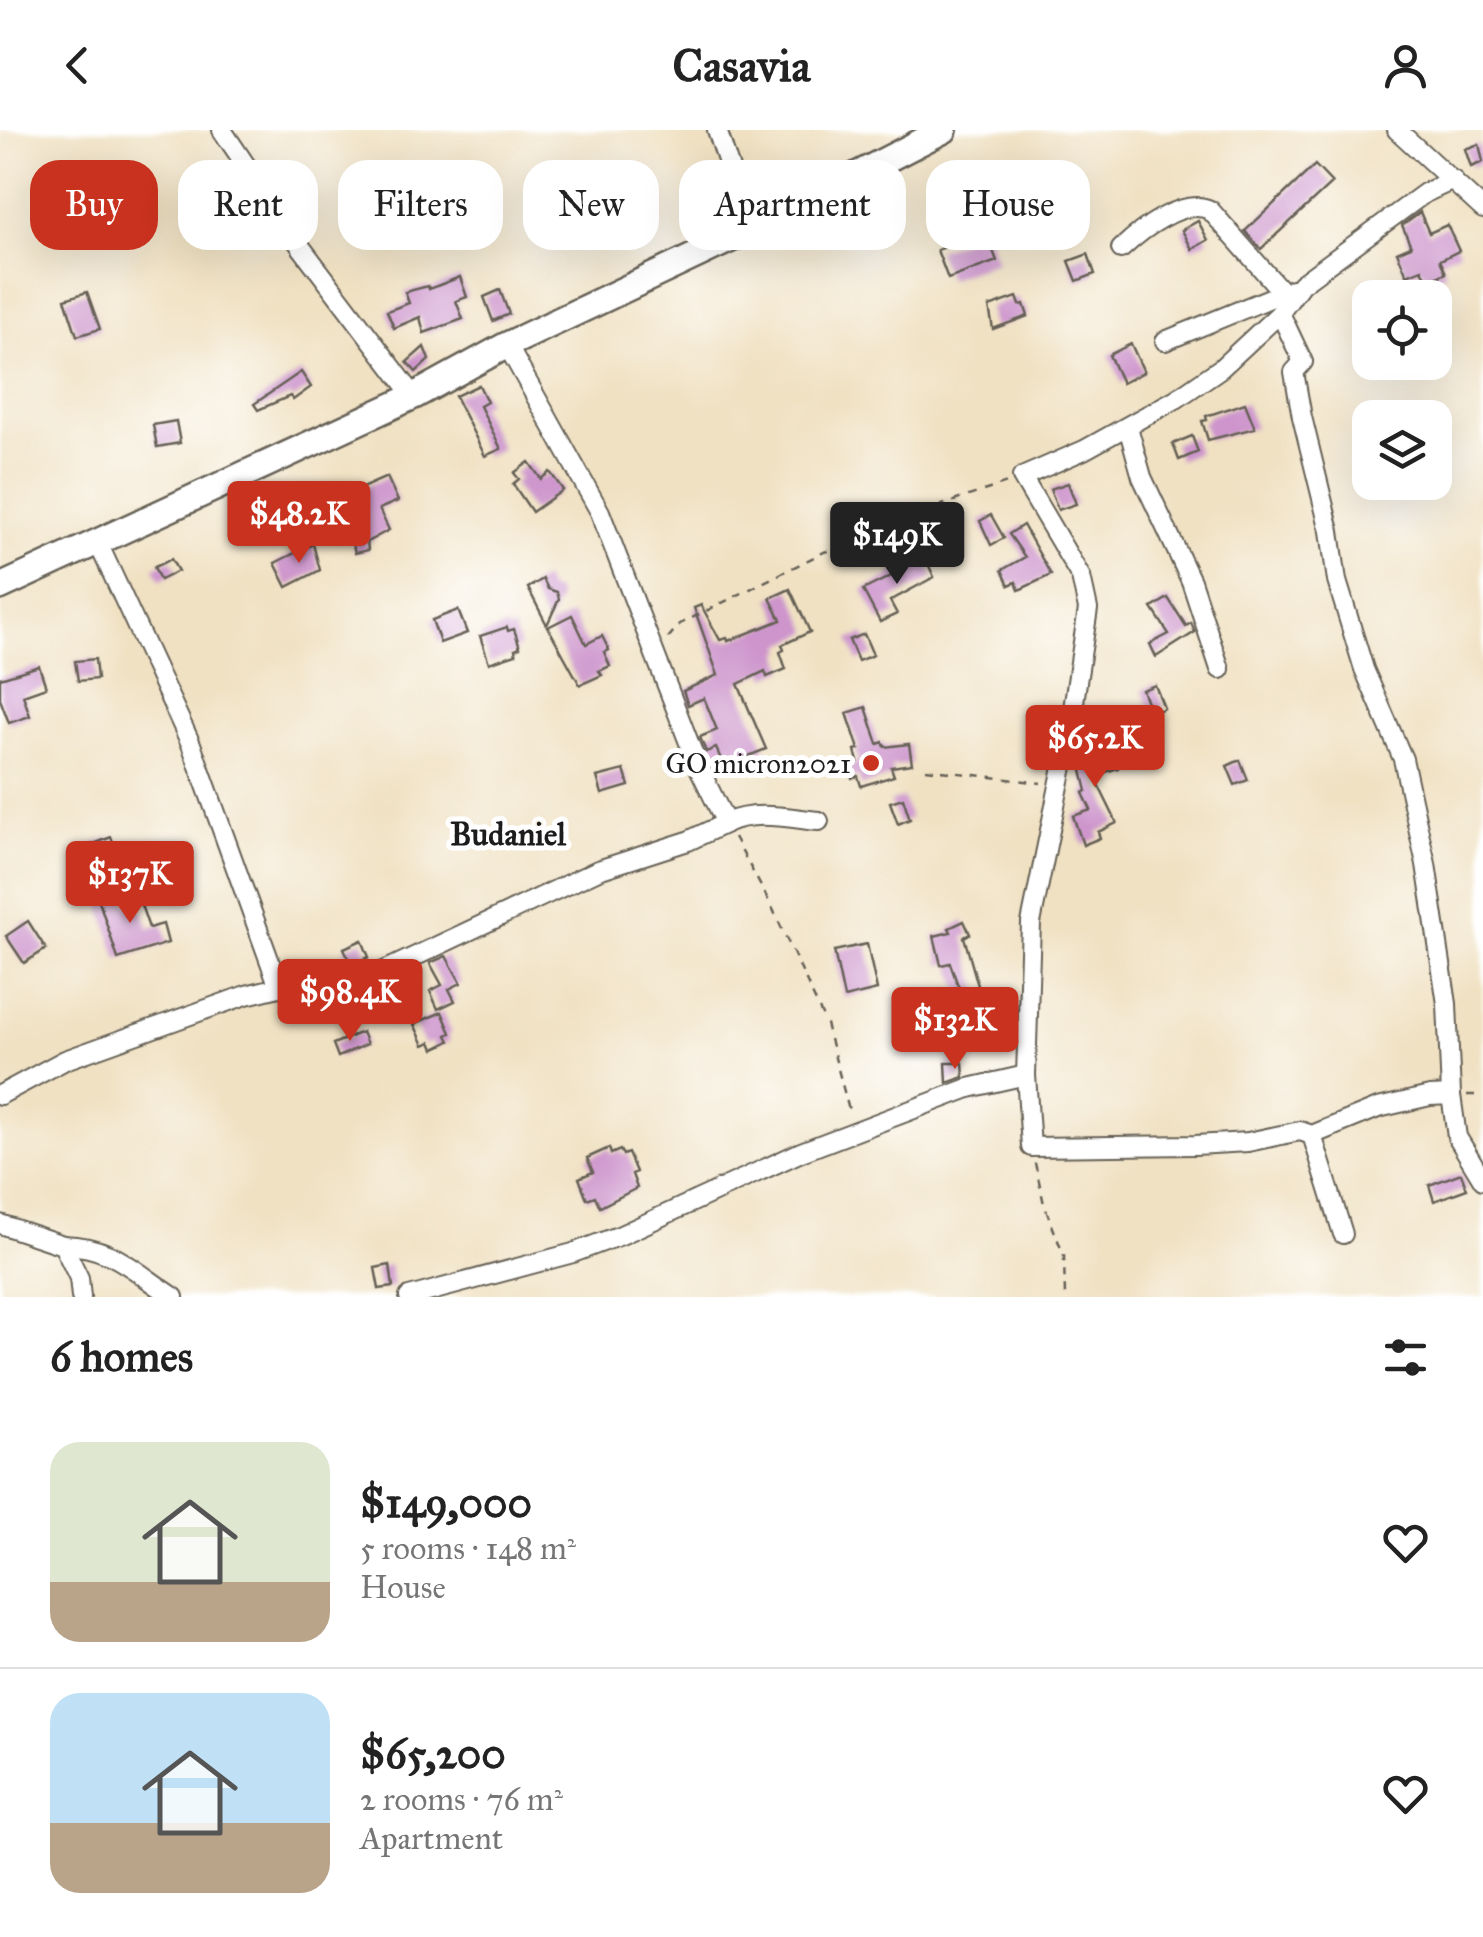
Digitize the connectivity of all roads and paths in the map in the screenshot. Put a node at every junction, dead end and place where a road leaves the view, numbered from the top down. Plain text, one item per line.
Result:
1 (222, 130) edge
2 (717, 130) edge
3 (944, 130) edge
4 (1397, 130) edge
5 (727, 160) edge
6 (886, 160) edge
7 (1453, 180) junction
8 (1483, 209) edge
9 (1122, 248) dead end
10 (708, 250) edge
11 (1293, 289) junction
12 (1280, 313) junction
13 (1165, 341) dead end
14 (507, 345) junction
15 (414, 396) junction
16 (1128, 427) junction
17 (1022, 478) junction
18 (98, 543) junction
19 (0, 588) edge
20 (655, 651) junction
21 (1220, 669) dead end
22 (926, 769) dead end
23 (1058, 785) junction
24 (819, 821) dead end
25 (726, 823) junction
26 (279, 987) junction
27 (1026, 1074) junction
28 (0, 1094) edge
29 (1451, 1094) junction
30 (850, 1132) junction
31 (1312, 1135) junction
32 (1030, 1148) junction
33 (1483, 1180) edge
34 (0, 1224) edge
35 (1343, 1234) dead end
36 (63, 1245) junction
37 (80, 1297) edge
38 (174, 1297) edge
39 (409, 1297) edge
40 (1065, 1297) edge

1 - 15 street
2 - 5 street
3 - 6 main road
4 - 7 street
7 - 8 street
7 - 11 street
9 - 11 street
10 - 14 main road
11 - 12 street
11 - 13 street
12 - 16 street
12 - 29 street
14 - 15 main road
14 - 20 street
15 - 18 main road
16 - 17 street
16 - 21 street
17 - 20 path
17 - 23 street
18 - 19 main road
18 - 26 street
20 - 25 street
22 - 23 path
23 - 27 street
24 - 25 street
25 - 26 street
25 - 30 path
26 - 28 street
27 - 30 street
27 - 32 street
29 - 31 street
29 - 33 street
30 - 39 street
31 - 32 street
31 - 35 street
32 - 40 path
34 - 36 street
36 - 37 street
36 - 38 street

